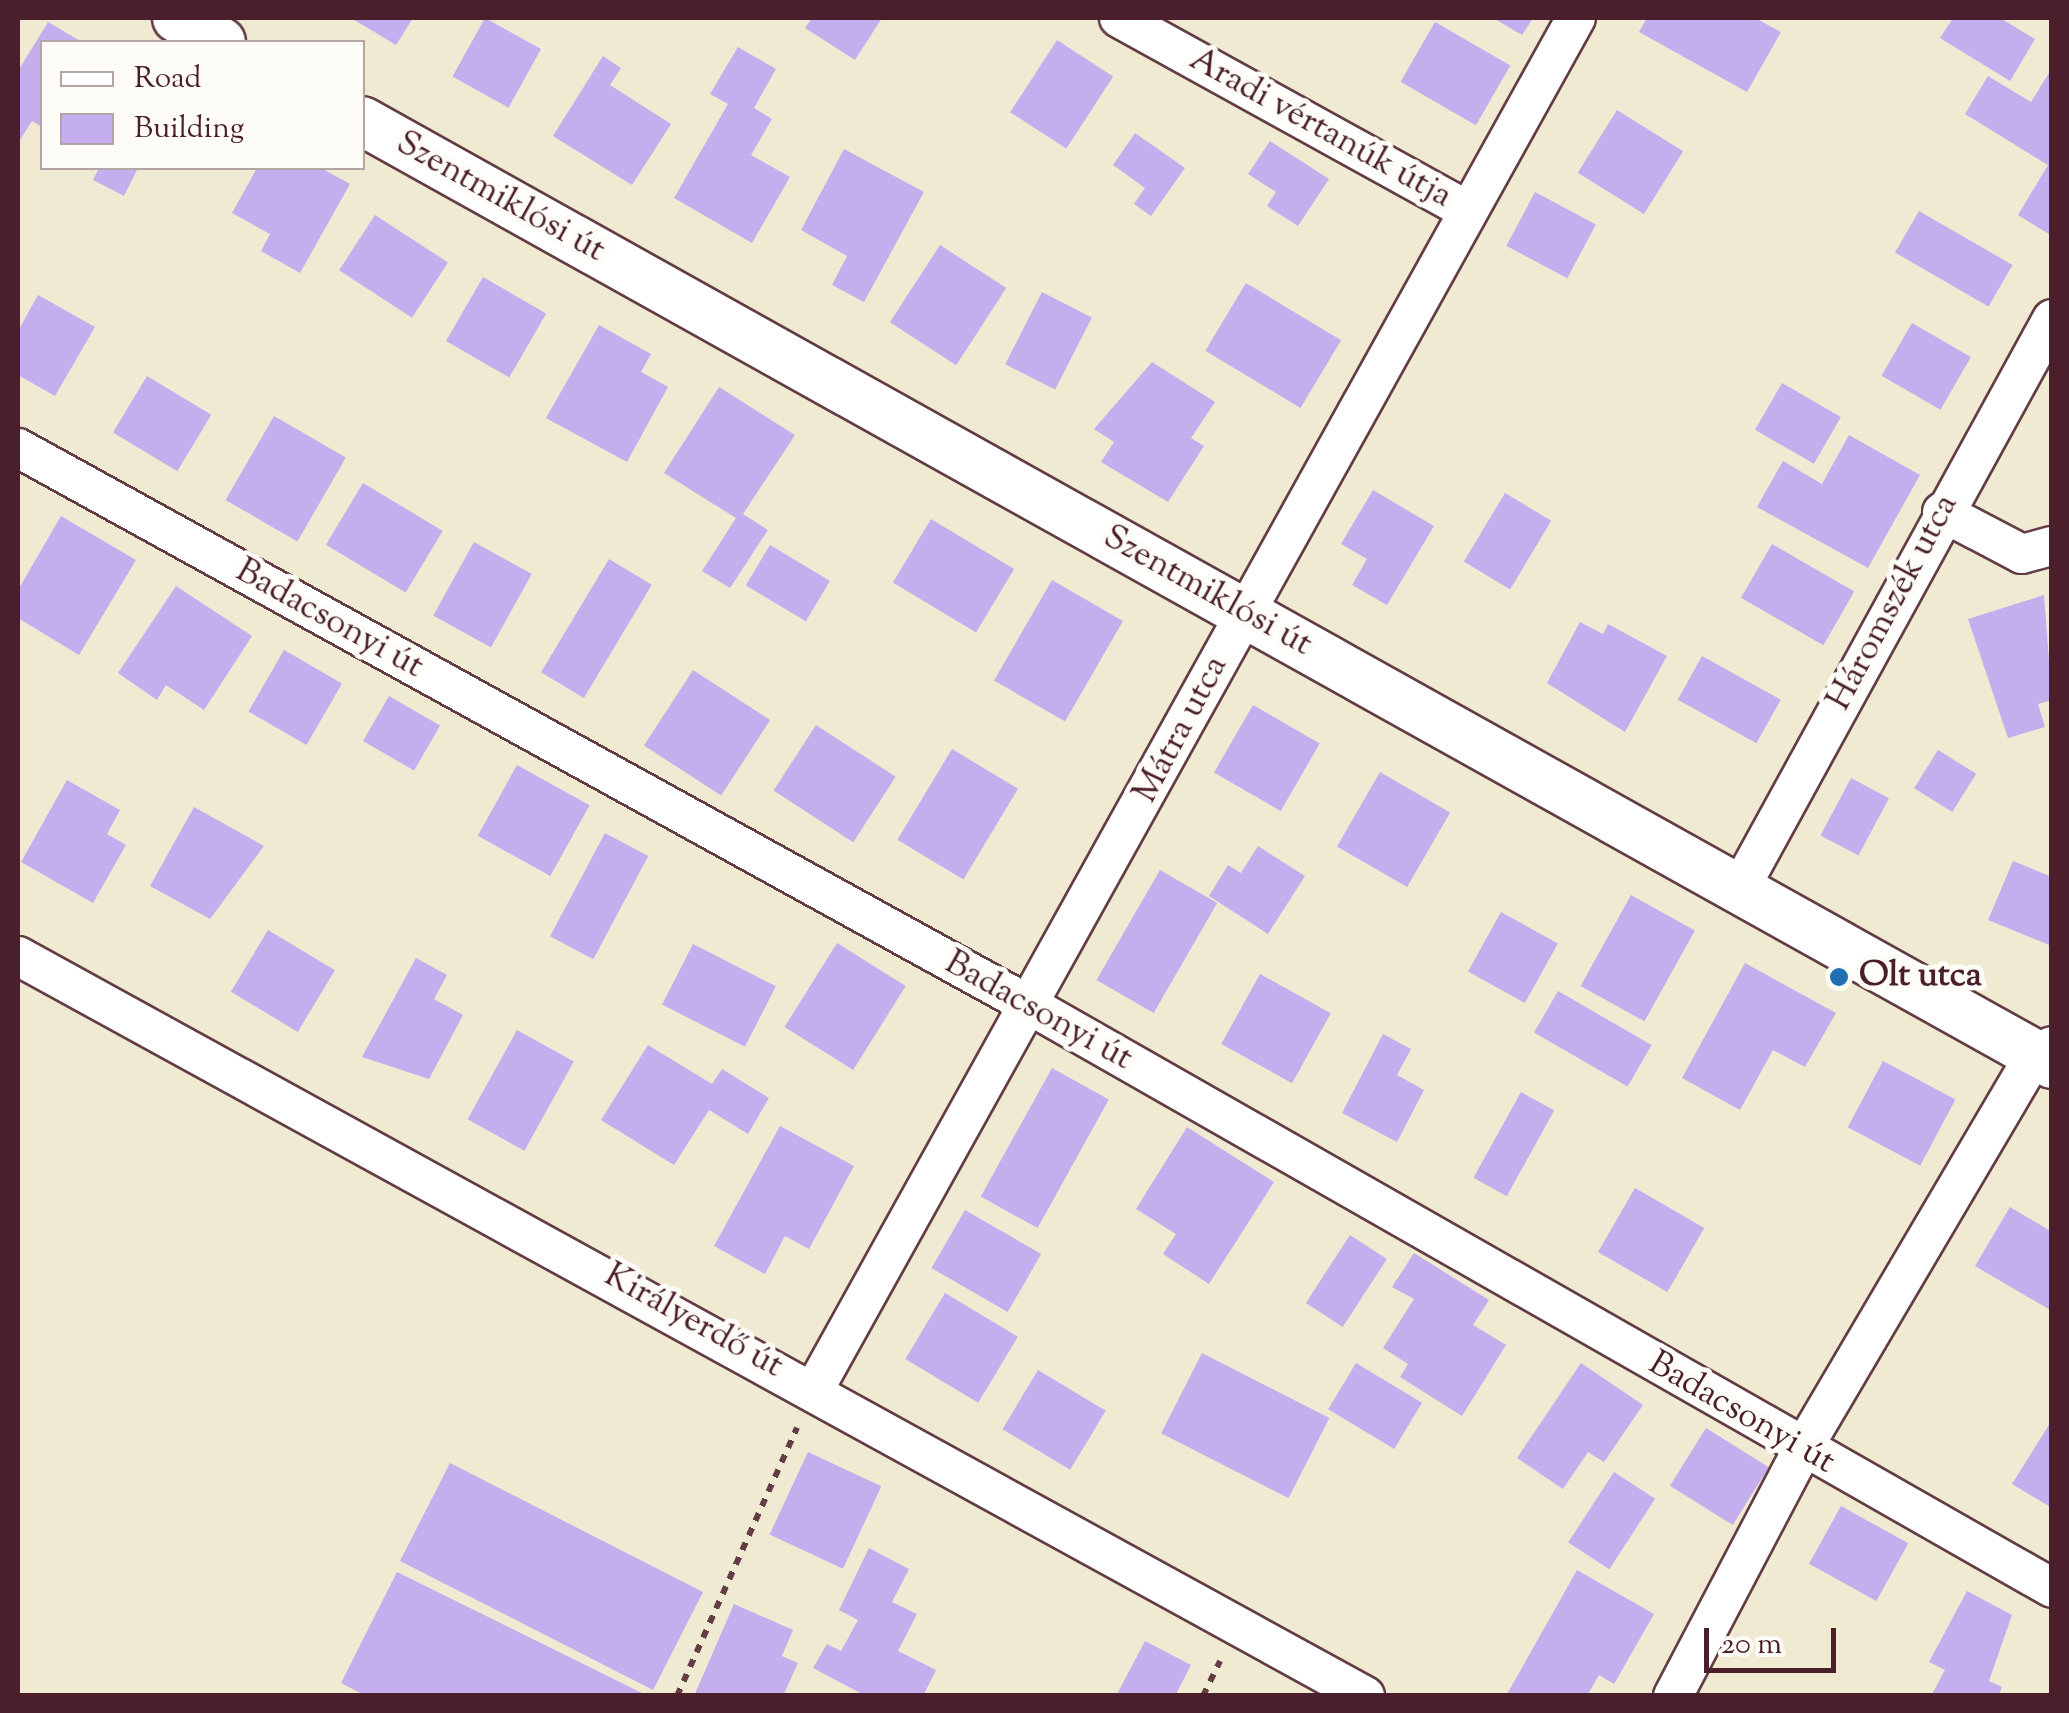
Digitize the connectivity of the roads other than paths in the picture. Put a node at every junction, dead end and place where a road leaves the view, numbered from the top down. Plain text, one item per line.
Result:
1 (176, 18) edge
2 (1119, 18) edge
3 (1576, 18) edge
4 (217, 40) edge
5 (365, 123) edge
6 (1468, 211) junction
7 (2052, 319) edge
8 (18, 448) edge
9 (1942, 512) junction
10 (2052, 546) edge
11 (1243, 612) junction
12 (1740, 888) junction
13 (18, 956) edge
14 (1030, 1006) junction
15 (2046, 1055) edge
16 (815, 1388) junction
17 (1802, 1450) junction
18 (2052, 1588) edge
19 (1365, 1696) edge
20 (1674, 1696) edge

1 - 4 street
2 - 6 street, Aradi vértanúk útja
3 - 6 street, Mátra utca
5 - 11 street, Szentmiklósi út
6 - 11 street, Mátra utca
7 - 9 street, Háromszék utca
8 - 14 street, Badacsonyi út
9 - 10 street
9 - 12 street, Háromszék utca
11 - 12 street, Szentmiklósi út
11 - 14 street, Mátra utca
12 - 15 street, Szentmiklósi út
13 - 16 street, Királyerdő út
14 - 16 street, Mátra utca
14 - 17 street, Badacsonyi út
15 - 17 street
16 - 19 street, Királyerdő út
17 - 18 street, Badacsonyi út
17 - 20 street

